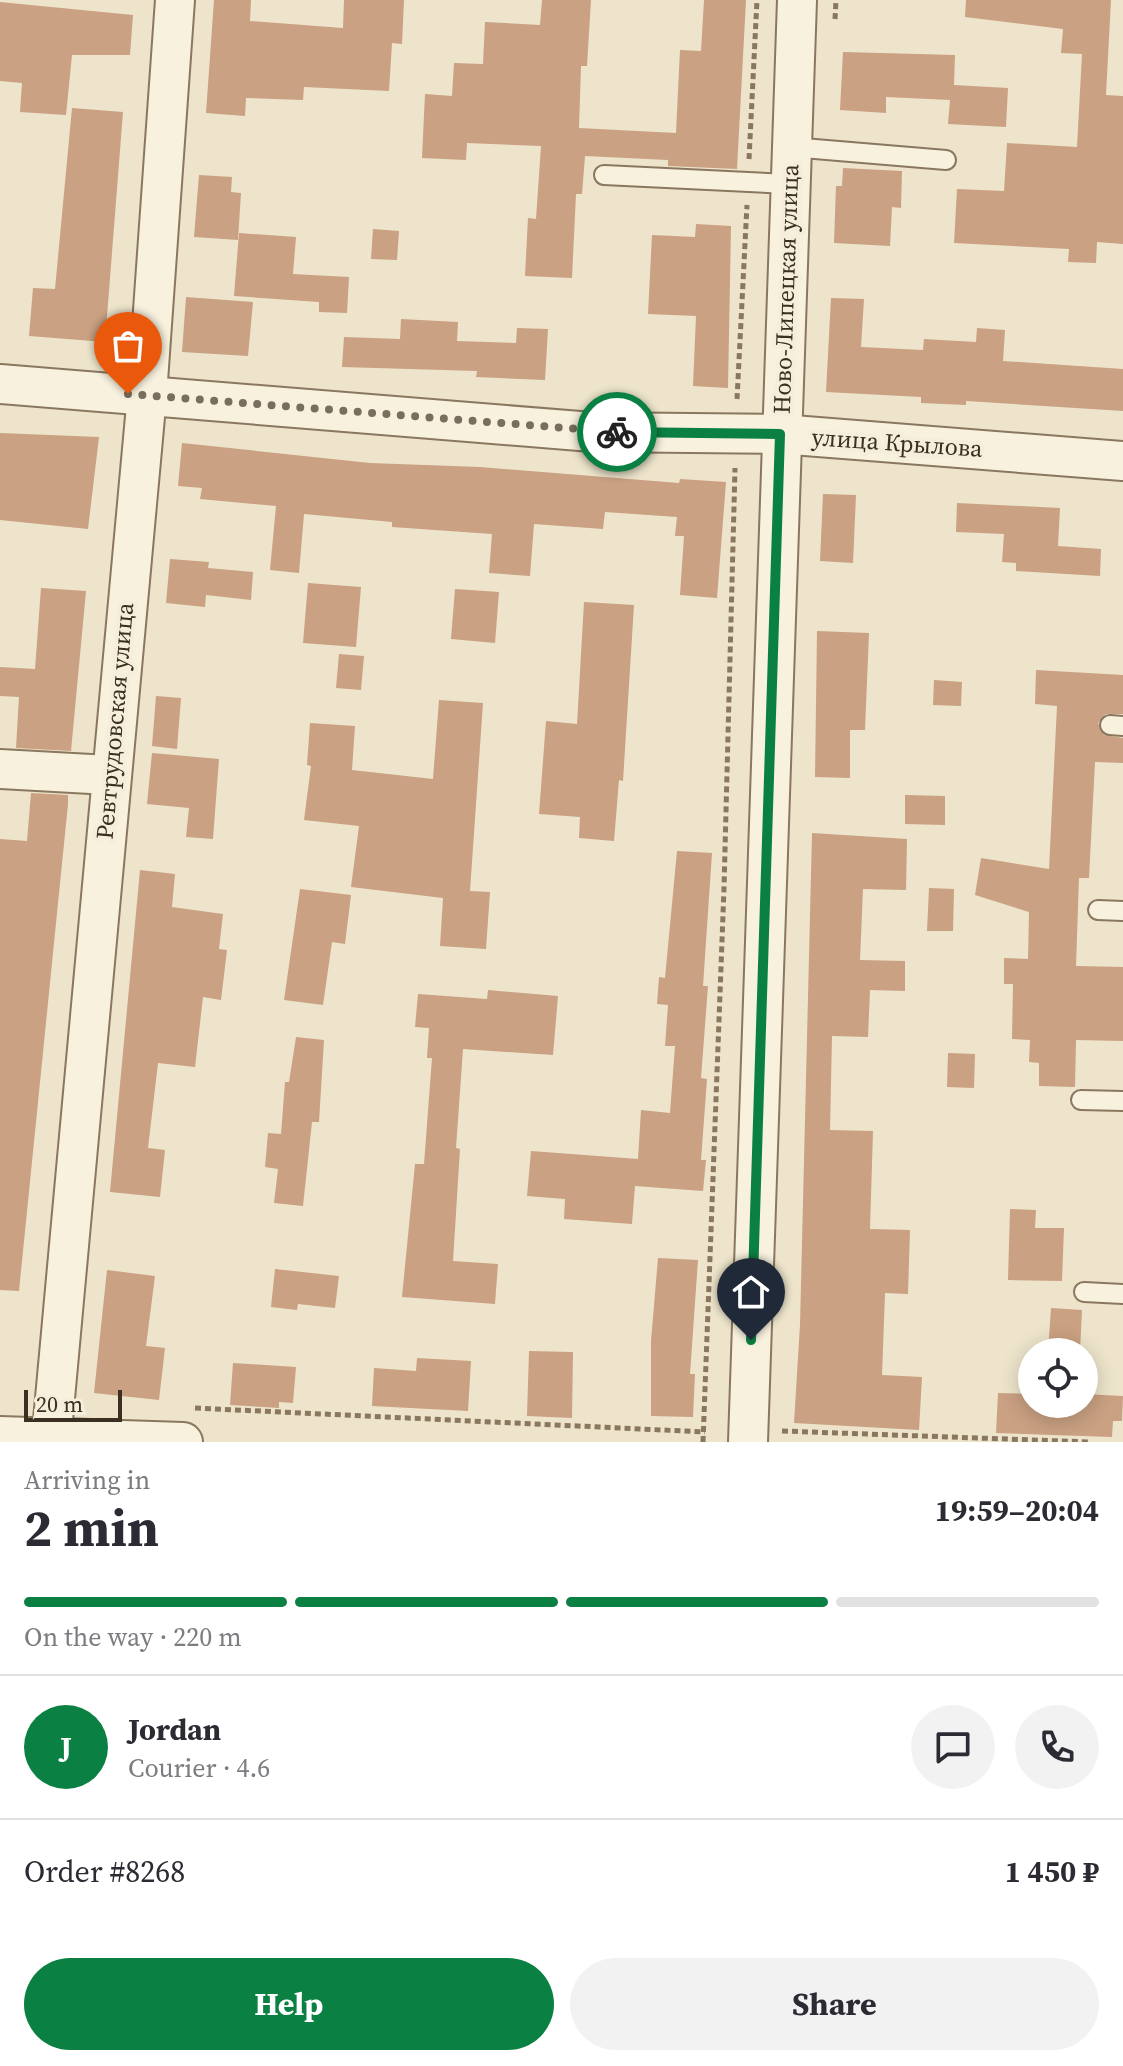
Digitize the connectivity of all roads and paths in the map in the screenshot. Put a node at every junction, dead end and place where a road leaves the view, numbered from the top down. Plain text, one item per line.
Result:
1 (175, 0) edge
2 (757, 0) edge
3 (797, 0) edge
4 (946, 160) dead end
5 (790, 165) junction
6 (604, 175) dead end
7 (748, 182) junction
8 (0, 384) edge
9 (147, 395) junction
10 (736, 433) junction
11 (780, 434) junction
12 (1123, 461) edge
13 (0, 769) edge
14 (109, 775) junction
15 (1098, 910) dead end
16 (1123, 911) edge
17 (1081, 1100) dead end
18 (1123, 1101) edge
19 (1084, 1292) dead end
20 (1123, 1294) edge
21 (182, 1425) edge
22 (703, 1432) junction
23 (0, 1436) edge
24 (748, 1438) edge
25 (51, 1439) edge
26 (703, 1442) edge
27 (1090, 1442) edge

1 - 9 street, Ревтрудовская улица
2 - 7 path
3 - 5 street, Ново-Липецкая улица
4 - 5 lane
5 - 7 lane
5 - 11 street, Ново-Липецкая улица
6 - 7 lane
7 - 10 path
8 - 9 street, улица Крылова
9 - 10 street, улица Крылова
9 - 14 street, Ревтрудовская улица
10 - 11 street, улица Крылова
10 - 22 path
11 - 12 street, улица Крылова
11 - 24 street, Ново-Липецкая улица
13 - 14 street
14 - 25 street, Ревтрудовская улица
15 - 16 lane
17 - 18 lane
19 - 20 lane
21 - 22 path
21 - 25 street
22 - 24 path
22 - 26 path
23 - 25 street
24 - 27 path

